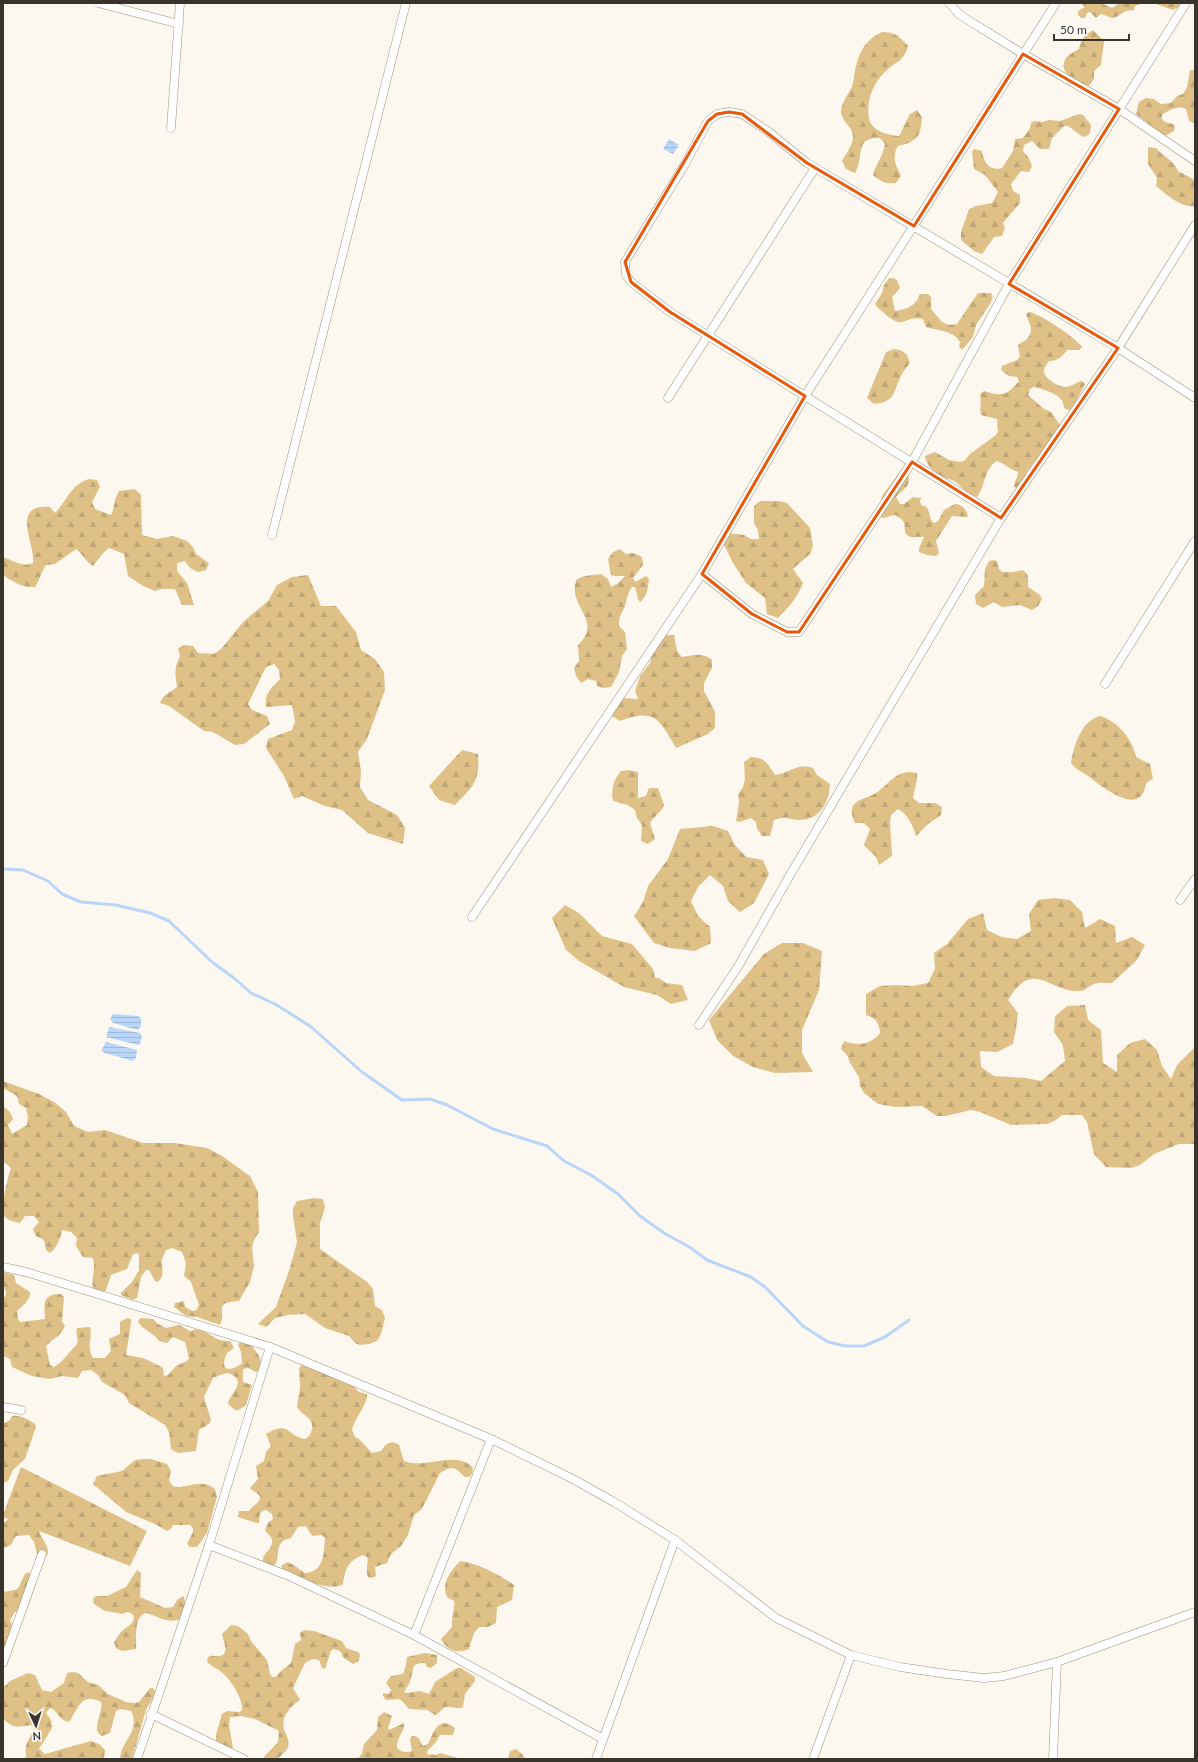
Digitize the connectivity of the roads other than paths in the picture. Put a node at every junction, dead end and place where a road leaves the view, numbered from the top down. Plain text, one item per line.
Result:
1 (98, 3) edge
2 (180, 3) edge
3 (406, 3) edge
4 (949, 3) edge
5 (1056, 3) edge
6 (1186, 3) edge
7 (178, 24) junction
8 (1023, 54) junction
9 (1119, 109) junction
10 (171, 128) dead end
11 (1195, 161) edge
12 (815, 168) junction
13 (1195, 225) edge
14 (914, 226) junction
15 (1009, 284) junction
16 (708, 336) junction
17 (1118, 348) junction
18 (805, 396) junction
19 (668, 398) dead end
20 (1195, 398) edge
21 (912, 462) junction
22 (1001, 518) junction
23 (272, 535) dead end
24 (1195, 541) edge
25 (702, 574) junction
26 (1105, 684) dead end
27 (1195, 879) edge
28 (1180, 900) dead end
29 (472, 917) dead end
30 (699, 1025) dead end
31 (3, 1267) edge
32 (270, 1347) junction
33 (3, 1407) edge
34 (21, 1410) dead end
35 (491, 1439) junction
36 (676, 1540) junction
37 (209, 1545) junction
38 (42, 1554) dead end
39 (1195, 1612) edge
40 (414, 1635) junction
41 (851, 1655) junction
42 (1057, 1662) junction
43 (3, 1663) edge
44 (151, 1714) junction
45 (603, 1739) junction
46 (137, 1759) edge
47 (244, 1759) edge
48 (596, 1759) edge
49 (813, 1759) edge
50 (1053, 1759) edge

1 - 7 street
2 - 7 street
3 - 23 street
4 - 8 street
5 - 8 street
6 - 9 street
7 - 10 street
8 - 9 street
8 - 14 street
9 - 11 street
9 - 15 street
12 - 14 street
12 - 16 street
12 - 16 street
13 - 17 street
14 - 15 street
14 - 18 street
15 - 17 street
15 - 21 street
16 - 18 street
16 - 19 street
17 - 20 street
17 - 22 street
18 - 21 street
18 - 25 street
21 - 22 street
21 - 25 street
22 - 30 street
24 - 26 street
25 - 29 street
27 - 28 street
31 - 32 street
32 - 35 street
32 - 37 street
33 - 34 street
35 - 36 street
35 - 40 street
36 - 41 street
36 - 45 street
37 - 40 street
37 - 44 street
38 - 43 street
39 - 42 street
40 - 45 street
41 - 42 street
41 - 49 street
42 - 50 street
44 - 46 street
44 - 47 street
45 - 48 street

